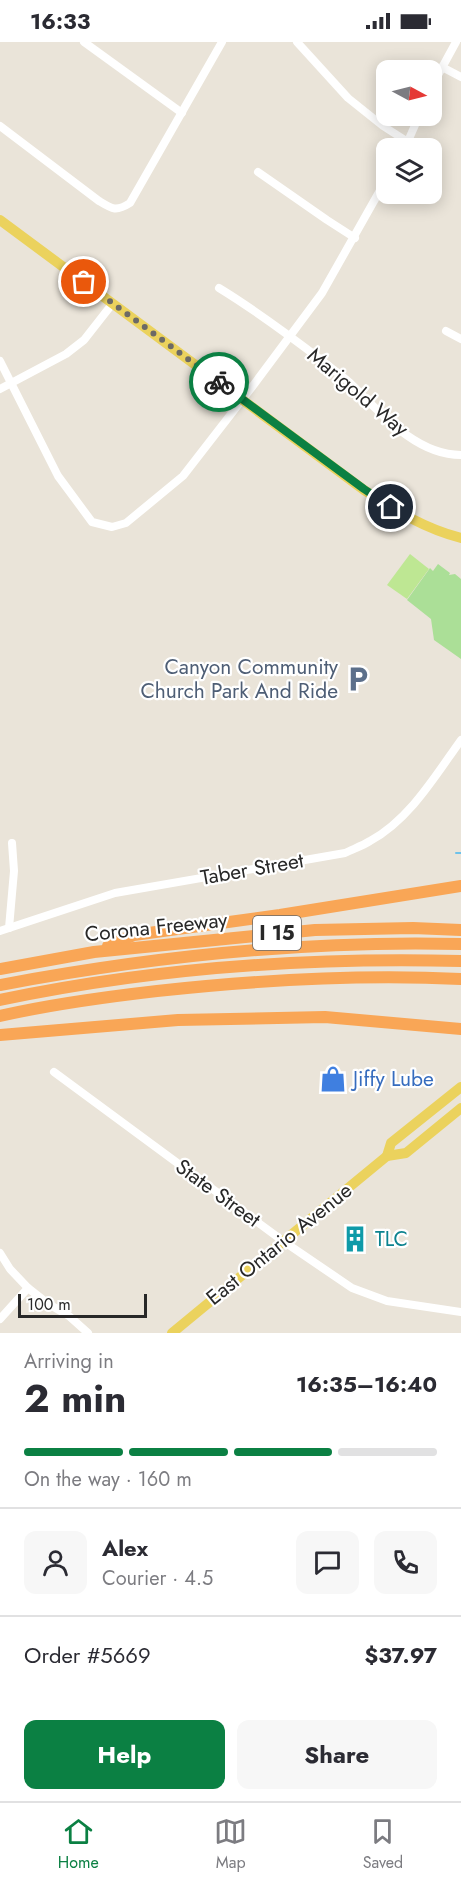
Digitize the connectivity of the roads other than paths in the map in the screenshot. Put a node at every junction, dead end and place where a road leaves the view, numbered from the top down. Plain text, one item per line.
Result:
1 (84, 42) edge
2 (222, 42) edge
3 (297, 42) edge
4 (456, 42) edge
5 (442, 67) joint
6 (461, 77) edge
7 (182, 113) junction
8 (0, 126) edge
9 (398, 138) edge
10 (258, 172) dead end
11 (376, 199) edge
12 (0, 220) edge
13 (355, 238) junction
14 (219, 288) dead end
15 (113, 303) junction
16 (446, 331) dead end
17 (290, 337) junction
18 (461, 339) edge
19 (0, 361) edge
20 (12, 383) junction
21 (0, 389) edge
22 (243, 400) junction
23 (461, 455) edge
24 (461, 538) edge
25 (461, 740) edge
26 (12, 843) dead end
27 (461, 886) edge
28 (4, 929) edge
29 (461, 930) edge
30 (461, 944) edge
31 (94, 952) junction
32 (461, 961) edge
33 (0, 969) edge
34 (461, 979) edge
35 (0, 985) edge
36 (0, 1000) edge
37 (0, 1016) edge
38 (461, 1029) edge
39 (0, 1035) edge
40 (54, 1072) dead end
41 (459, 1089) edge
42 (461, 1108) edge
43 (437, 1128) junction
44 (387, 1156) junction
45 (283, 1241) junction
46 (0, 1253) edge
47 (28, 1288) junction
48 (461, 1312) edge
49 (0, 1319) edge
50 (88, 1333) edge
51 (172, 1333) edge

1 - 7 street
2 - 7 street
3 - 9 street
4 - 5 street
5 - 6 street
7 - 8 street
10 - 13 street
11 - 13 street
12 - 15 main road
13 - 17 street
14 - 17 street, Marigold Way
15 - 20 street
15 - 22 main road
16 - 18 street
17 - 22 street
17 - 23 street, Marigold Way
19 - 20 street
20 - 21 street
20 - 22 street
22 - 24 main road
25 - 28 street, Taber Street
26 - 28 street
27 - 31 highway
29 - 31 highway, Corona Freeway / I 15
30 - 35 highway
31 - 33 highway, Corona Freeway / I 15
32 - 36 highway
34 - 37 highway, I 15
38 - 39 highway
40 - 45 street, State Street
41 - 43 main road
41 - 44 main road, East Ontario Avenue
42 - 43 main road, East Ontario Avenue
43 - 44 main road, East Ontario Avenue
44 - 45 main road, East Ontario Avenue
45 - 48 street, State Street
45 - 51 main road, East Ontario Avenue
46 - 47 street
47 - 49 street
47 - 50 street

